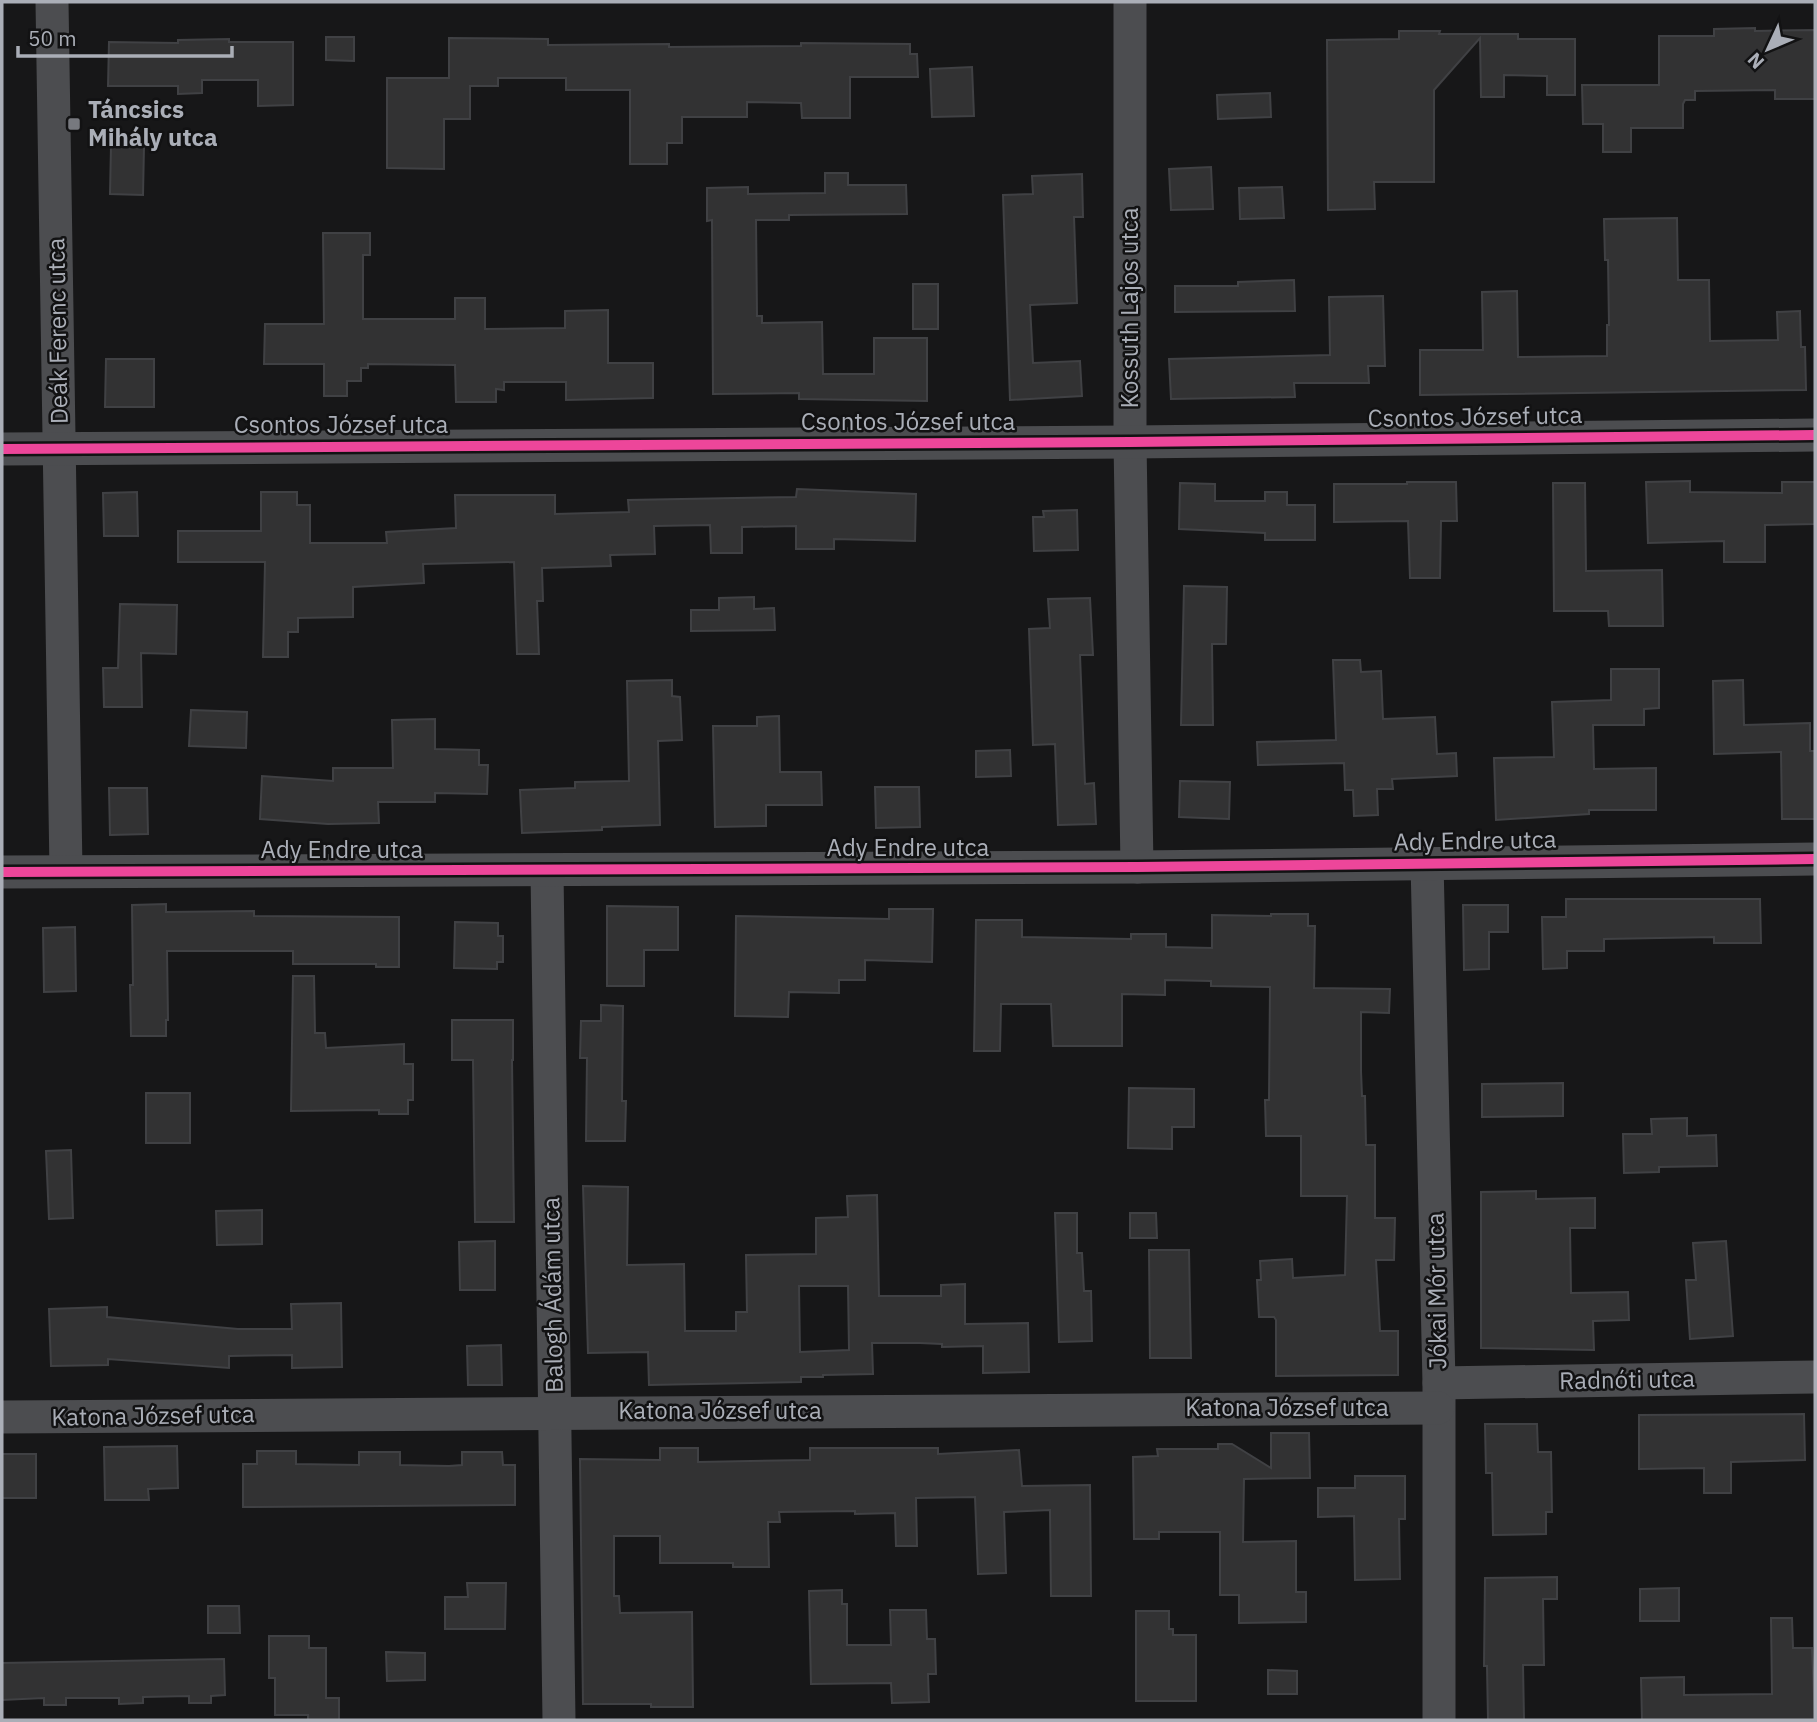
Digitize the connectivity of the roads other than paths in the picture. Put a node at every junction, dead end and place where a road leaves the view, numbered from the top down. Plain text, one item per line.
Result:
1 (52, 2) edge
2 (1130, 2) edge
3 (1815, 435) edge
4 (1130, 442) junction
5 (59, 448) junction
6 (2, 449) edge
7 (1815, 859) edge
8 (1427, 862) junction
9 (1137, 867) junction
10 (66, 871) junction
11 (547, 871) junction
12 (2, 872) edge
13 (1815, 1377) edge
14 (1438, 1395) junction
15 (554, 1412) junction
16 (2, 1417) edge
17 (559, 1720) edge
18 (1439, 1720) edge

1 - 5 street, Deák Ferenc utca
2 - 4 street, Kossuth Lajos utca
3 - 4 street, Csontos József utca
4 - 5 street, Csontos József utca
4 - 9 street, Kossuth Lajos utca
5 - 6 street, Csontos József utca
5 - 10 street, Deák Ferenc utca
7 - 8 street, Ady Endre utca
8 - 9 street, Ady Endre utca
8 - 14 street, Jókai Mór utca
9 - 11 street, Ady Endre utca
10 - 11 street, Ady Endre utca
10 - 12 street, Ady Endre utca
11 - 15 street, Balogh Ádám utca
13 - 14 street, Radnóti utca
14 - 15 street, Katona József utca
14 - 18 street, Jókai Mór utca
15 - 16 street, Katona József utca
15 - 17 street, Balogh Ádám utca

